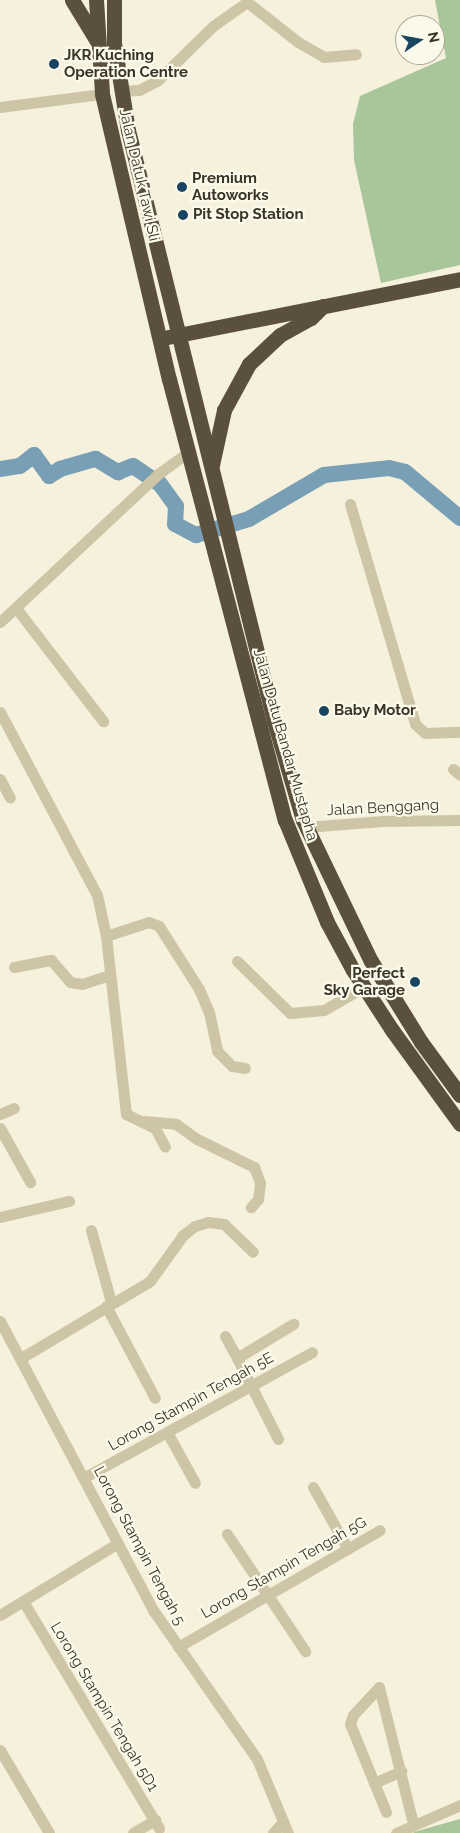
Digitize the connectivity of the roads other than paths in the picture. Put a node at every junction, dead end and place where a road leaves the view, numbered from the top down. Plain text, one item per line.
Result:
1 (72, 0) edge
2 (96, 0) edge
3 (114, 0) edge
4 (248, 1) edge
5 (98, 42) junction
6 (356, 54) dead end
7 (121, 91) junction
8 (102, 94) junction
9 (0, 107) edge
10 (460, 279) edge
11 (323, 306) junction
12 (177, 335) junction
13 (159, 339) junction
14 (184, 364) junction
15 (169, 379) junction
16 (187, 453) junction
17 (211, 472) junction
18 (350, 504) dead end
19 (16, 608) junction
20 (0, 622) edge
21 (0, 712) edge
22 (103, 721) dead end
23 (460, 732) edge
24 (0, 779) edge
25 (10, 798) dead end
26 (460, 820) edge
27 (306, 827) junction
28 (106, 936) junction
29 (237, 961) dead end
30 (14, 967) dead end
31 (110, 975) junction
32 (364, 987) junction
33 (246, 1068) dead end
34 (460, 1095) edge
35 (14, 1108) dead end
36 (0, 1114) edge
37 (139, 1122) junction
38 (460, 1124) edge
39 (0, 1128) edge
40 (165, 1147) dead end
41 (30, 1182) dead end
42 (69, 1201) dead end
43 (251, 1207) dead end
44 (0, 1217) edge
45 (91, 1230) dead end
46 (253, 1252) dead end
47 (109, 1304) junction
48 (0, 1321) edge
49 (293, 1324) dead end
50 (225, 1336) dead end
51 (312, 1352) dead end
52 (21, 1358) junction
53 (237, 1358) junction
54 (251, 1386) junction
55 (155, 1398) dead end
56 (167, 1432) junction
57 (278, 1439) dead end
58 (85, 1477) junction
59 (195, 1483) dead end
60 (313, 1487) dead end
61 (380, 1530) dead end
62 (227, 1534) dead end
63 (118, 1543) junction
64 (348, 1549) junction
65 (265, 1594) junction
66 (23, 1601) junction
67 (0, 1615) edge
68 (178, 1647) junction
69 (305, 1651) dead end
70 (0, 1750) edge
71 (401, 1771) junction
72 (374, 1783) junction
73 (460, 1806) edge
74 (386, 1812) dead end
75 (413, 1823) junction
76 (286, 1828) edge
77 (49, 1833) edge
78 (133, 1833) edge
79 (273, 1833) edge
80 (396, 1833) edge

1 - 5 highway
2 - 5 highway, Jalan Datuk Tawi Sli
3 - 7 highway, Jalan Datuk Tawi Sli
4 - 6 street
4 - 7 street
5 - 8 highway, Jalan Datuk Tawi Sli
7 - 12 highway, Jalan Datuk Tawi Sli
8 - 9 street
8 - 13 highway, Jalan Datuk Tawi Sli
10 - 11 highway
11 - 12 highway
11 - 17 highway
12 - 13 highway
12 - 14 highway, Jalan Datu Bandar Mustapha
13 - 15 highway, Jalan Datu Bandar Mustapha
14 - 15 highway
14 - 17 highway, Jalan Datu Bandar Mustapha
15 - 16 highway, Jalan Datu Bandar Mustapha
16 - 19 street
16 - 32 highway, Jalan Datu Bandar Mustapha
17 - 27 highway, Jalan Datu Bandar Mustapha
18 - 23 street
19 - 20 street
19 - 22 street
21 - 28 street
24 - 25 street
26 - 27 street, Jalan Benggang
27 - 34 highway, Jalan Datu Bandar Mustapha
28 - 31 street
28 - 33 street
29 - 32 street
30 - 31 street
31 - 37 street
32 - 38 highway, Jalan Datu Bandar Mustapha
35 - 36 street
37 - 40 street
37 - 43 street
39 - 41 street
42 - 44 street
45 - 47 street
46 - 47 street
47 - 52 street
47 - 55 street
48 - 52 street, Lorong Stampin Tengah 5
49 - 53 street
50 - 53 street
51 - 54 street, Lorong Stampin Tengah 5E
52 - 58 street, Lorong Stampin Tengah 5
53 - 54 street
54 - 56 street, Lorong Stampin Tengah 5E
54 - 57 street
56 - 58 street, Lorong Stampin Tengah 5E
56 - 59 street
58 - 63 street, Lorong Stampin Tengah 5
60 - 64 street
61 - 64 street, Lorong Stampin Tengah 5G
62 - 65 street
63 - 66 street
63 - 68 street, Lorong Stampin Tengah 5
64 - 65 street, Lorong Stampin Tengah 5G
65 - 68 street, Lorong Stampin Tengah 5G
65 - 69 street
66 - 67 street
66 - 78 street, Lorong Stampin Tengah 5D1
68 - 76 street, Lorong Stampin Tengah 5
70 - 77 street
71 - 72 street
71 - 72 street
71 - 75 street
72 - 74 street
73 - 75 street
75 - 80 street
76 - 79 street

